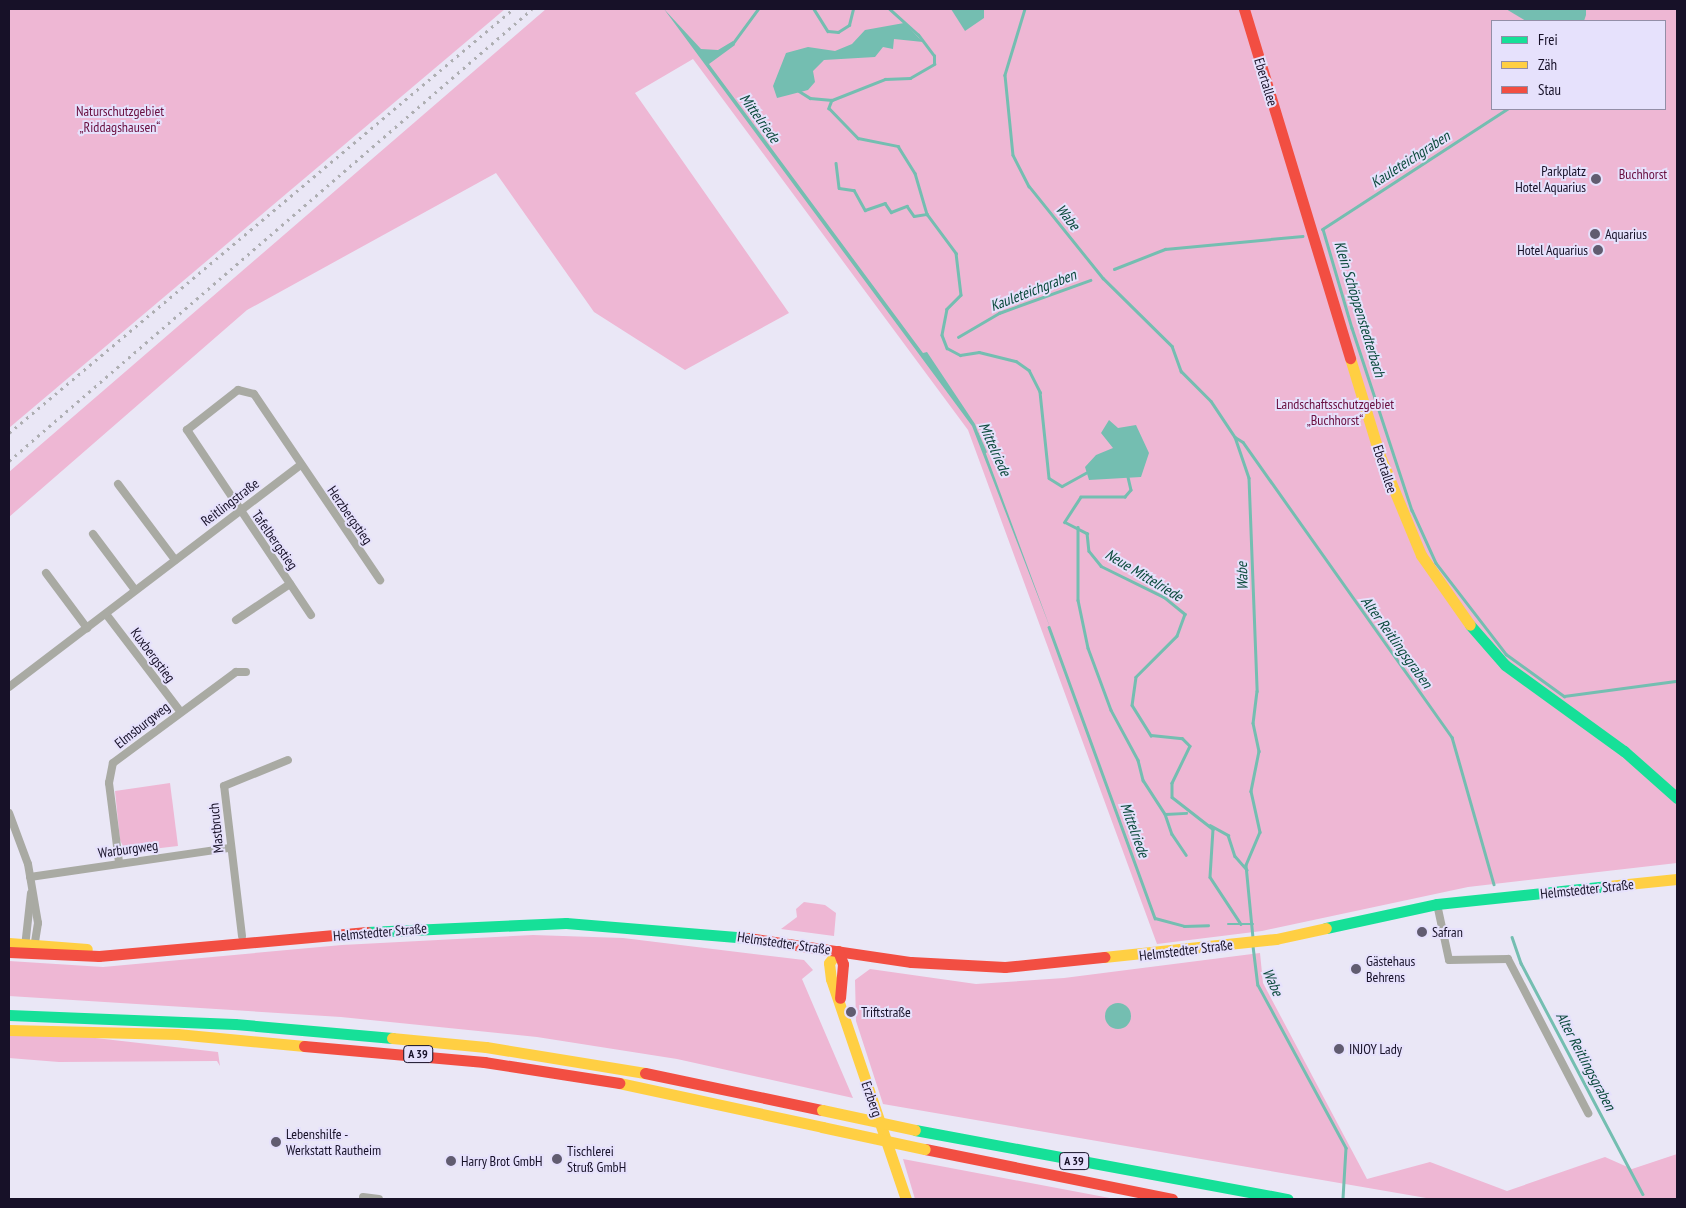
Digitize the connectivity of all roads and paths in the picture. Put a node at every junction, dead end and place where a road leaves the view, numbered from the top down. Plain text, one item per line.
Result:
1 (1244, 9) edge
2 (300, 465) junction
3 (118, 484) dead end
4 (239, 511) junction
5 (93, 534) dead end
6 (175, 560) junction
7 (46, 573) dead end
8 (380, 580) dead end
9 (290, 584) junction
10 (135, 590) junction
11 (106, 614) junction
12 (311, 615) dead end
13 (236, 620) dead end
14 (87, 628) junction
15 (246, 672) dead end
16 (9, 687) edge
17 (180, 711) junction
18 (288, 760) dead end
19 (1677, 798) edge
20 (9, 813) edge
21 (230, 848) junction
22 (120, 862) junction
23 (30, 877) junction
24 (1677, 879) edge
25 (31, 893) junction
26 (1437, 904) junction
27 (242, 936) dead end
28 (9, 943) edge
29 (37, 945) junction
30 (25, 949) junction
31 (838, 951) junction
32 (9, 952) edge
33 (126, 952) junction
34 (9, 1008) edge
35 (9, 1015) edge
36 (40, 1015) junction
37 (9, 1030) edge
38 (1588, 1113) dead end
39 (363, 1197) dead end
40 (379, 1199) edge
41 (906, 1199) edge
42 (1172, 1199) edge
43 (1288, 1199) edge

1 - 19 main road, Ebertallee
2 - 4 street, Reitlingstraße
2 - 4 street, Herzbergstieg
2 - 8 street, Herzbergstieg
3 - 6 street
4 - 6 street, Reitlingstraße
4 - 9 street, Tafelbergstieg
5 - 10 street
6 - 10 street, Reitlingstraße
7 - 14 street
9 - 12 street, Tafelbergstieg
9 - 13 street, Tafelbergstieg
10 - 11 street, Reitlingstraße
11 - 14 street, Reitlingstraße
11 - 17 street, Kuxbergstieg
14 - 16 street, Reitlingstraße
15 - 17 street, Elmsburgweg
17 - 22 street, Elmsburgweg
18 - 21 street, Mastbruch
20 - 23 street
21 - 22 street, Warburgweg
21 - 27 street, Mastbruch
22 - 23 street, Warburgweg
23 - 25 street
24 - 26 main road, Helmstedter Straße
25 - 29 street
25 - 30 street
26 - 31 main road, Helmstedter Straße
26 - 38 street
28 - 30 main road, Helmstedter Straße
29 - 30 main road, Helmstedter Straße
29 - 33 main road, Helmstedter Straße
30 - 32 main road, Helmstedter Straße
30 - 33 main road, Helmstedter Straße
31 - 33 main road, Helmstedter Straße
31 - 41 main road, Erzberg
34 - 36 main road
35 - 36 main road, A 39
36 - 43 main road, A 39, bridge
37 - 42 main road, A 39, bridge
39 - 40 street

